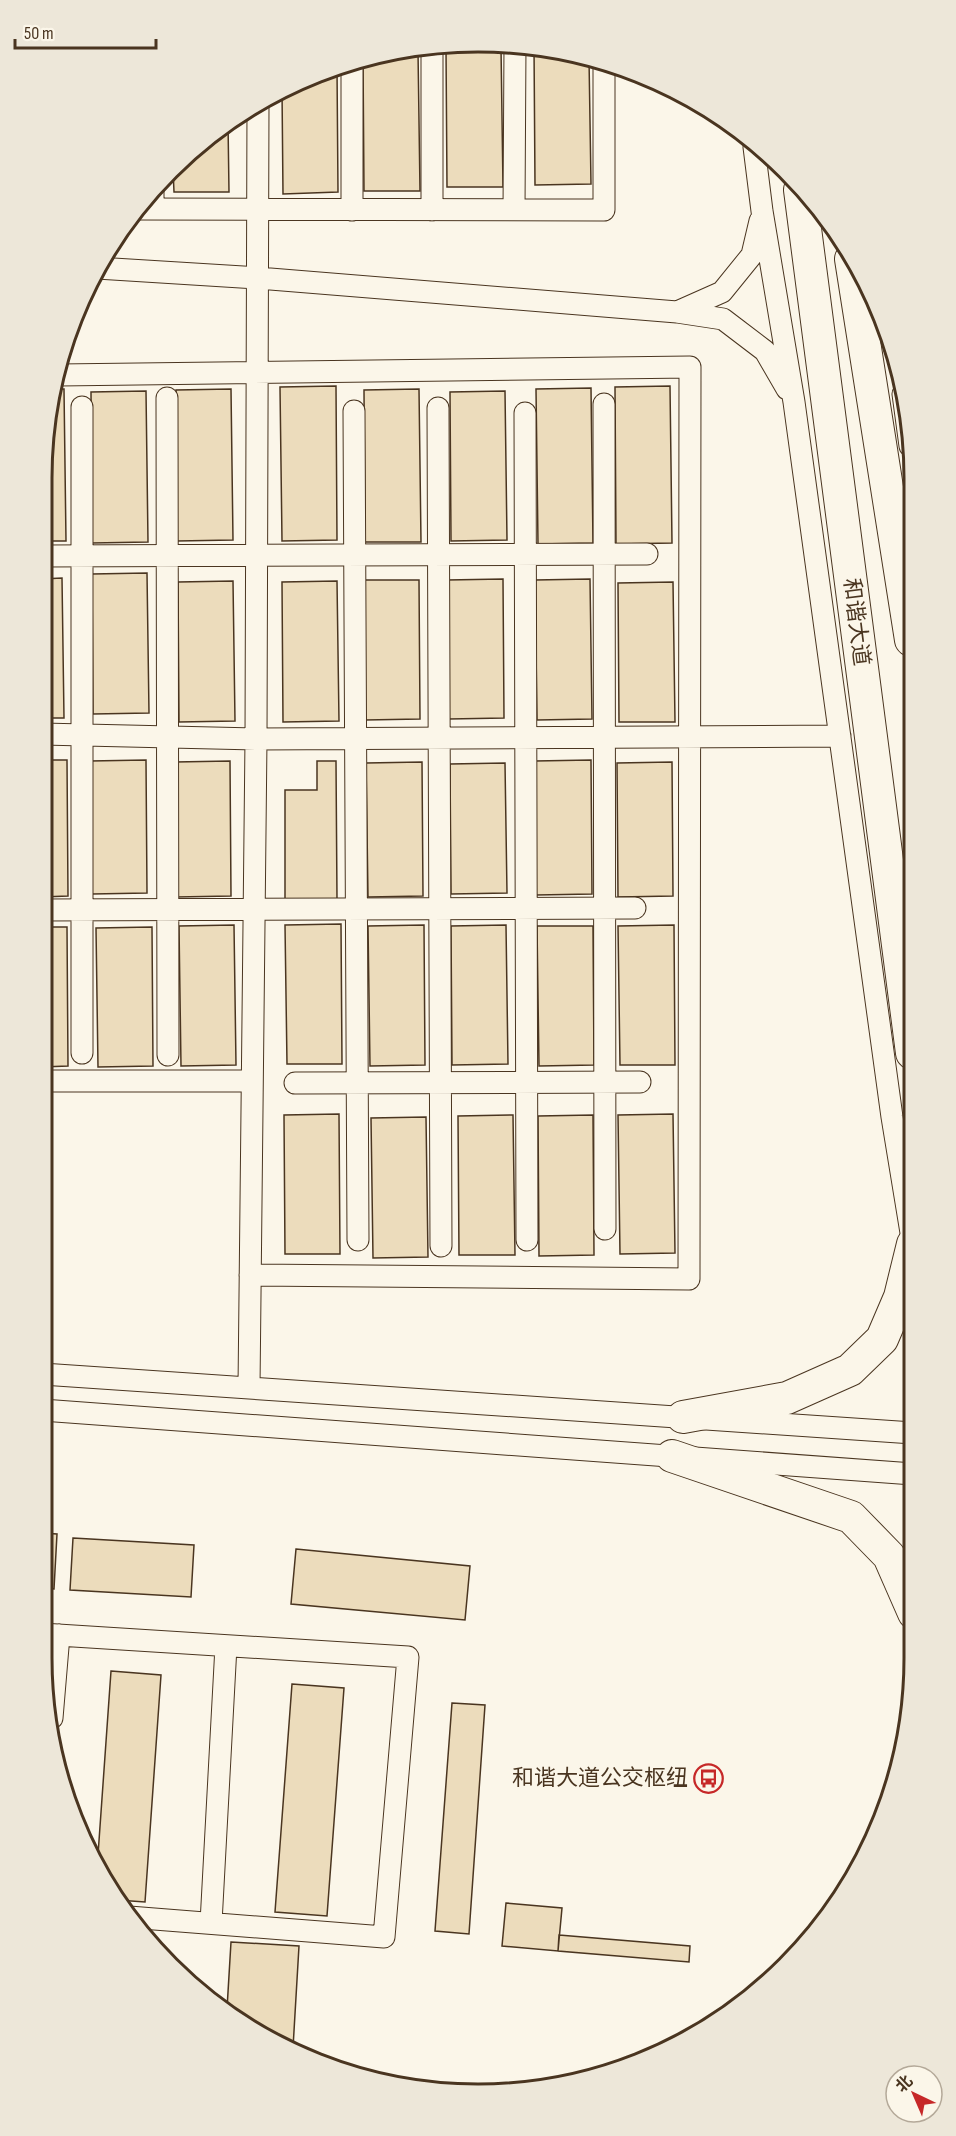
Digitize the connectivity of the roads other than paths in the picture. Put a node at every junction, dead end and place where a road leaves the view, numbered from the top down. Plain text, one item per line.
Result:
1 (515, 54) edge
2 (432, 55) edge
3 (352, 72) edge
4 (604, 72) edge
5 (258, 114) edge
6 (755, 155) edge
7 (801, 201) edge
8 (154, 202) edge
9 (258, 209) junction
10 (352, 210) junction
11 (432, 210) junction
12 (514, 210) junction
13 (762, 211) junction
14 (108, 268) edge
15 (258, 278) junction
16 (854, 280) edge
17 (677, 312) junction
18 (258, 374) junction
19 (65, 375) edge
20 (167, 398) dead end
21 (794, 402) junction
22 (604, 404) dead end
23 (82, 407) dead end
24 (438, 408) dead end
25 (354, 411) dead end
26 (525, 413) dead end
27 (257, 554) junction
28 (355, 554) junction
29 (439, 554) junction
30 (525, 554) junction
31 (604, 554) junction
32 (647, 554) dead end
33 (167, 555) junction
34 (52, 556) edge
35 (82, 556) junction
36 (904, 596) edge
37 (52, 734) edge
38 (82, 735) junction
39 (167, 736) junction
40 (840, 736) junction
41 (604, 737) junction
42 (689, 737) junction
43 (439, 738) junction
44 (526, 738) junction
45 (256, 739) junction
46 (355, 739) junction
47 (440, 908) junction
48 (526, 908) junction
49 (604, 908) junction
50 (635, 908) dead end
51 (254, 909) junction
52 (356, 909) junction
53 (52, 910) edge
54 (82, 910) junction
55 (167, 910) junction
56 (904, 991) edge
57 (82, 1053) dead end
58 (168, 1054) dead end
59 (52, 1081) edge
60 (252, 1081) junction
61 (605, 1082) junction
62 (640, 1082) dead end
63 (295, 1083) dead end
64 (357, 1083) junction
65 (441, 1083) junction
66 (526, 1083) junction
67 (904, 1190) edge
68 (605, 1229) dead end
69 (358, 1240) dead end
70 (527, 1240) dead end
71 (441, 1246) dead end
72 (250, 1275) junction
73 (904, 1281) edge
74 (52, 1375) edge
75 (249, 1388) junction
76 (52, 1411) edge
77 (683, 1417) junction
78 (904, 1432) edge
79 (672, 1456) junction
80 (904, 1473) edge
81 (904, 1591) edge
82 (52, 1635) edge
83 (226, 1646) junction
84 (141, 1918) edge
85 (211, 1923) junction

1 - 12 street
2 - 11 street
3 - 10 street
4 - 12 street
5 - 9 street
6 - 13 street
7 - 56 highway, 和谐大道
8 - 9 street
9 - 10 street
9 - 15 street
10 - 11 street
11 - 12 street
13 - 17 street
13 - 21 street
14 - 15 street
15 - 17 street
15 - 18 street
16 - 36 highway
17 - 21 street
18 - 19 street
18 - 27 street
18 - 42 street
20 - 33 street
21 - 40 street
22 - 31 street
23 - 35 street
24 - 29 street
25 - 28 street
26 - 30 street
27 - 28 street
27 - 33 street
27 - 45 street
28 - 29 street
28 - 46 street
29 - 30 street
29 - 43 street
30 - 31 street
30 - 44 street
31 - 32 street
31 - 41 street
33 - 35 street
33 - 39 street
34 - 35 street
35 - 38 street
37 - 38 street
38 - 39 street
38 - 54 street
39 - 45 street
39 - 55 street
40 - 42 street
40 - 67 street
41 - 42 street
41 - 44 street
41 - 49 street
42 - 72 street
43 - 44 street
43 - 46 street
43 - 47 street
44 - 48 street
45 - 46 street
45 - 51 street
46 - 52 street
47 - 48 street
47 - 52 street
47 - 65 street
48 - 49 street
48 - 66 street
49 - 50 street
49 - 61 street
51 - 52 street
51 - 55 street
51 - 60 street
52 - 64 street
53 - 54 street
54 - 55 street
54 - 57 street
55 - 58 street
59 - 60 street
60 - 72 street
61 - 62 street
61 - 66 street
61 - 68 street
63 - 64 street
64 - 65 street
64 - 69 street
65 - 66 street
65 - 71 street
66 - 70 street
72 - 75 street
73 - 77 highway
74 - 75 street
75 - 77 street
76 - 79 street
77 - 78 street
79 - 80 street
79 - 81 highway
82 - 83 street
83 - 85 street
83 - 85 street
84 - 85 street

